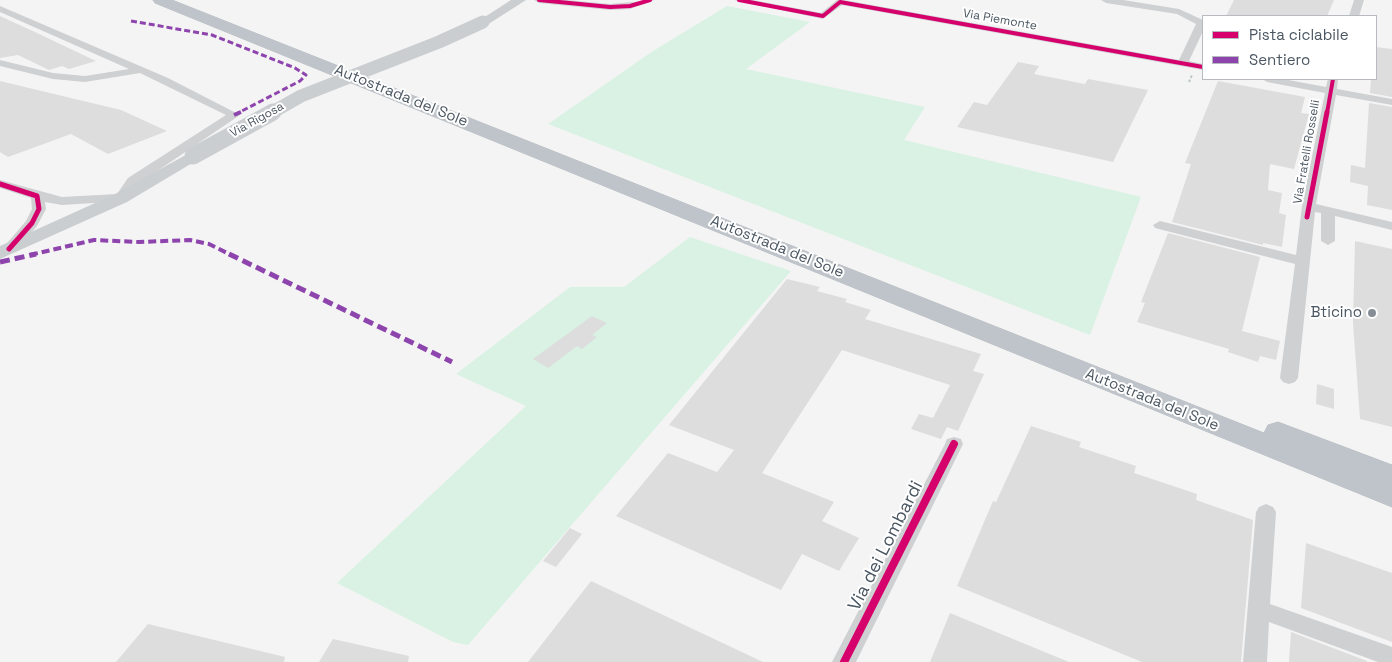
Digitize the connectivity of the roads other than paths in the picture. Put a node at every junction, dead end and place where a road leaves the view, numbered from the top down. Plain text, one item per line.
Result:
1 (160, 0) edge
2 (183, 0) edge
3 (520, 0) edge
4 (539, 0) edge
5 (650, 0) edge
6 (739, 0) edge
7 (1106, 0) edge
8 (1359, 0) edge
9 (0, 9) edge
10 (1354, 15) edge
11 (0, 63) edge
12 (1183, 63) junction
13 (1202, 67) edge
14 (142, 70) junction
15 (1280, 80) edge
16 (1331, 84) edge
17 (1392, 102) edge
18 (0, 184) edge
19 (124, 192) junction
20 (38, 196) junction
21 (1328, 210) junction
22 (1308, 212) junction
23 (1160, 225) dead end
24 (1392, 226) edge
25 (1328, 241) dead end
26 (5, 251) edge
27 (1302, 261) junction
28 (1288, 378) dead end
29 (954, 444) dead end
30 (1392, 477) edge
31 (1392, 496) edge
32 (1266, 512) dead end
33 (1259, 609) junction
34 (1392, 658) edge
35 (844, 662) edge
36 (1255, 662) edge

1 - 31 highway, Autostrada del Sole
2 - 30 highway, Autostrada del Sole
3 - 19 main road, Via Rigosa, bridge
4 - 5 street
6 - 12 street, Via Piemonte
7 - 12 street
8 - 10 street
9 - 14 street
11 - 14 street
12 - 13 street, Via Piemonte
14 - 19 street
15 - 16 street
16 - 17 street
16 - 22 street, Via Fratelli Rosselli
18 - 20 street
19 - 20 street
19 - 26 main road, Via Rigosa
20 - 26 street
21 - 22 street
21 - 24 street
21 - 25 street
22 - 27 street
23 - 27 street
27 - 28 street
29 - 35 street, Via dei Lombardi
32 - 33 street
33 - 34 street
33 - 36 street

